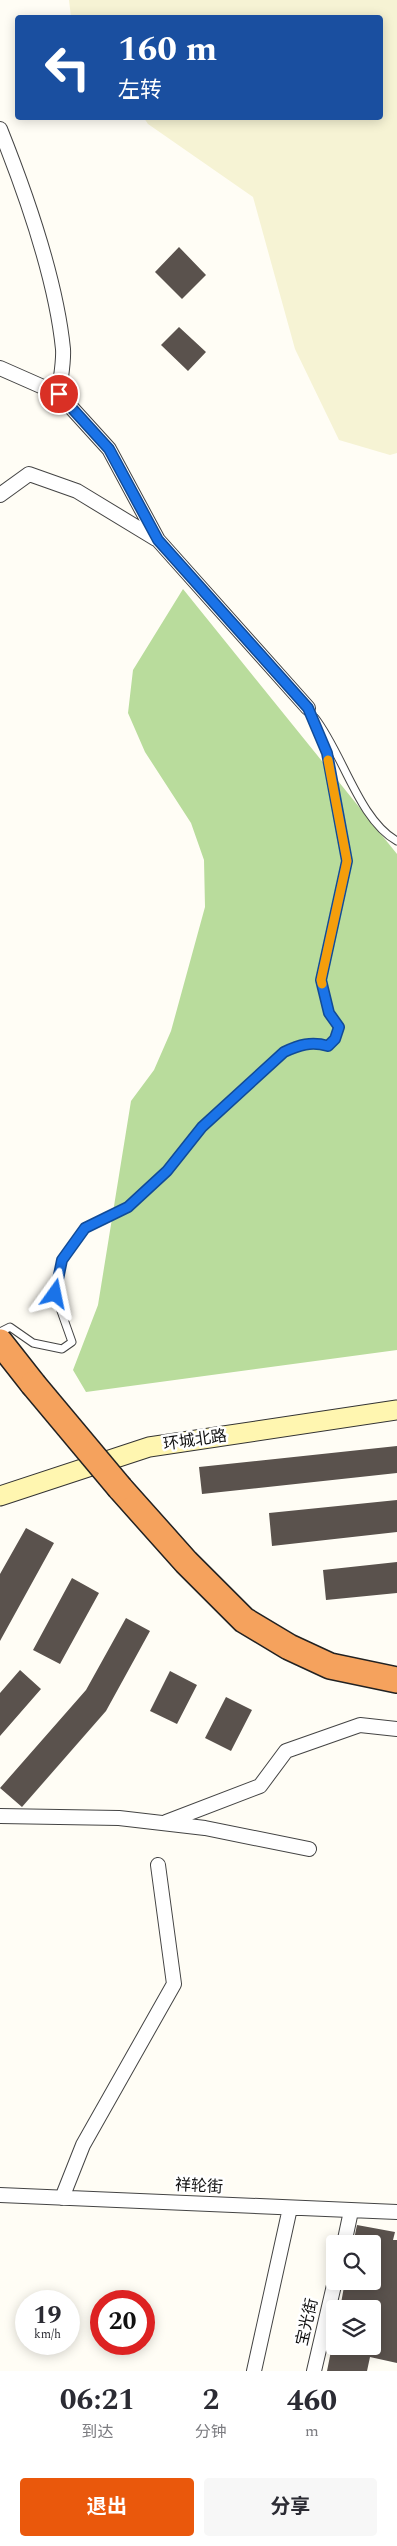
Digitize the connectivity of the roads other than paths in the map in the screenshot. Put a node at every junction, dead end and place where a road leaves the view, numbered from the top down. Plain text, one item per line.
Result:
1 (0, 129) edge
2 (0, 368) edge
3 (59, 394) junction
4 (0, 495) edge
5 (158, 540) junction
6 (308, 708) junction
7 (397, 842) edge
8 (0, 1332) edge
9 (0, 1342) edge
10 (397, 1410) edge
11 (0, 1496) edge
12 (397, 1680) edge
13 (397, 1730) edge
14 (0, 1816) edge
15 (163, 1823) junction
16 (309, 1849) dead end
17 (158, 1865) dead end
18 (0, 2195) edge
19 (62, 2198) junction
20 (290, 2208) junction
21 (351, 2211) junction
22 (397, 2212) edge
23 (346, 2235) edge
24 (333, 2290) edge
25 (254, 2371) edge
26 (314, 2371) edge

1 - 3 street
2 - 3 street
3 - 5 street
4 - 5 street
5 - 6 street
6 - 7 lane
6 - 8 lane
9 - 12 highway, bridge
10 - 11 street, 环城北路
13 - 15 street
14 - 15 street
15 - 16 street
17 - 19 street
18 - 19 street, 祥轮街
19 - 20 street, 祥轮街
20 - 21 street, 祥轮街
20 - 25 street
21 - 22 street, 祥轮街
21 - 23 street
24 - 26 street, 宝光街

